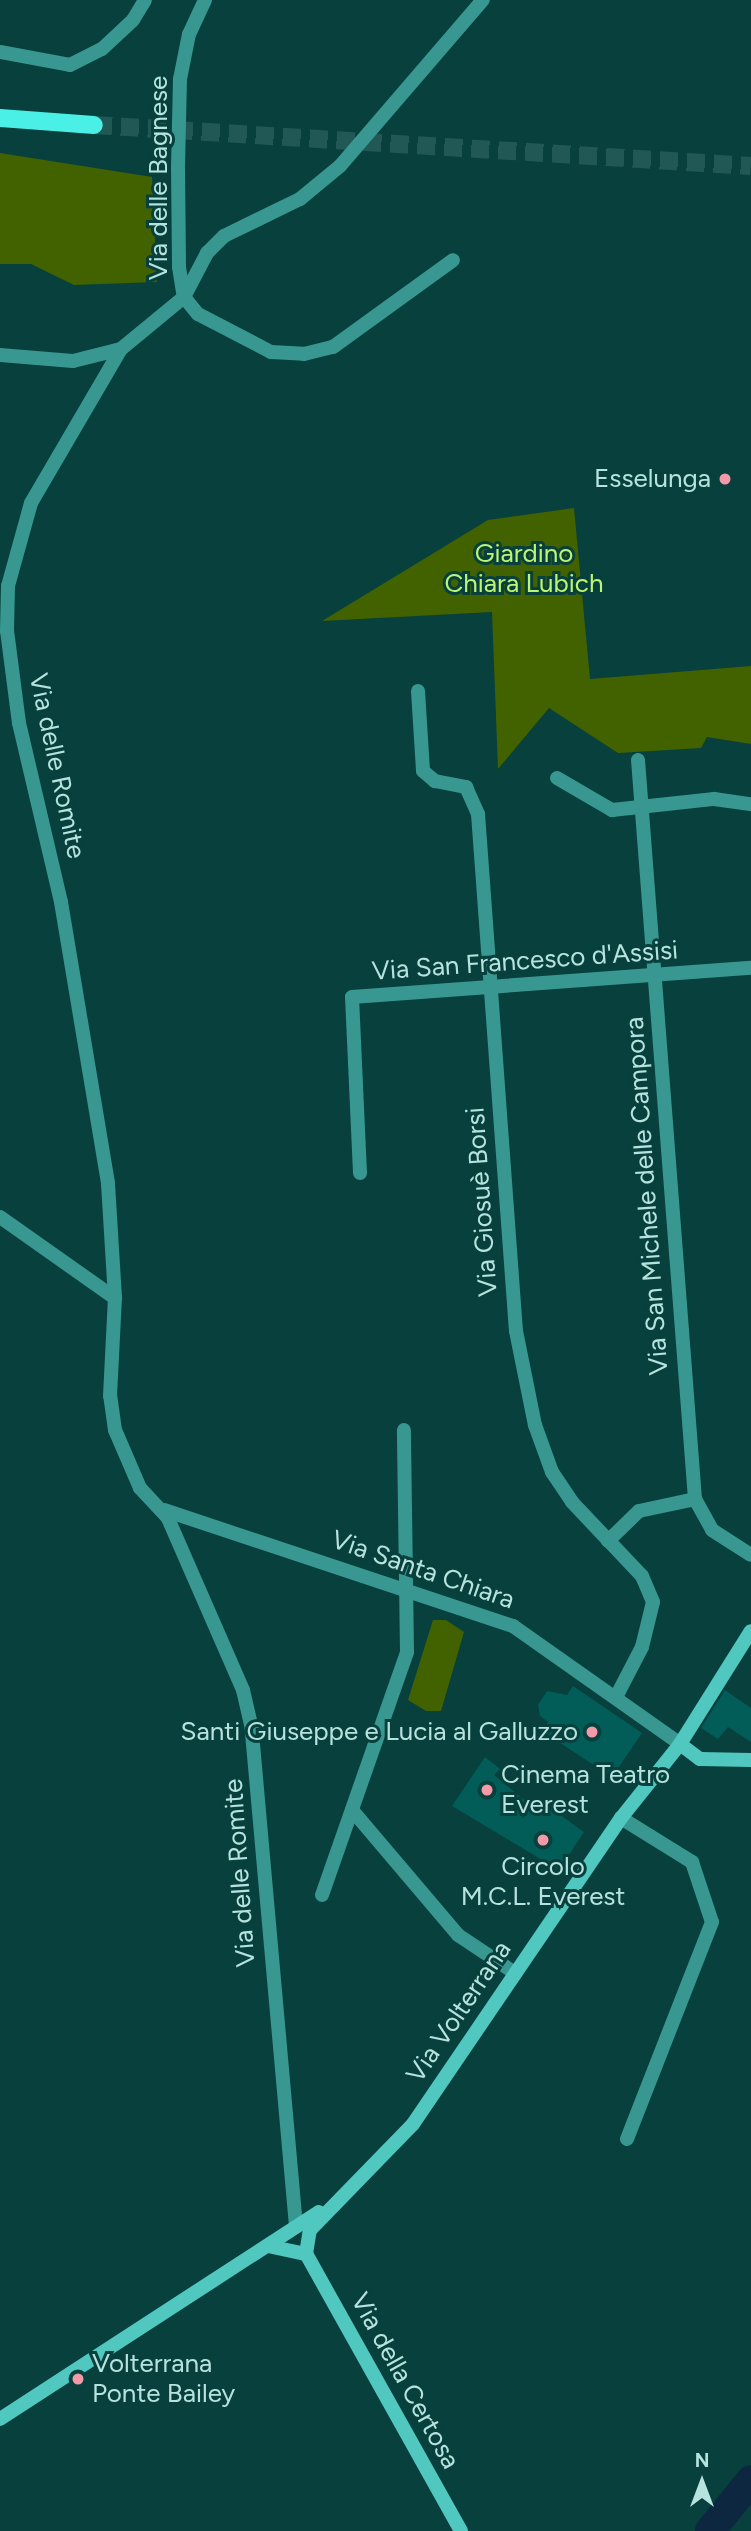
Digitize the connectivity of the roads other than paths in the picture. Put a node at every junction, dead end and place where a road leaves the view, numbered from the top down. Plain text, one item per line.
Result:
1 (145, 0) edge
2 (205, 0) edge
3 (483, 0) edge
4 (0, 52) edge
5 (0, 118) edge
6 (93, 125) tunnel mouth
7 (453, 260) dead end
8 (184, 297) junction
9 (121, 349) junction
10 (0, 355) edge
11 (418, 691) dead end
12 (638, 760) dead end
13 (557, 778) dead end
14 (751, 804) edge
15 (642, 807) junction
16 (751, 968) edge
17 (656, 978) junction
18 (491, 990) junction
19 (360, 1173) dead end
20 (0, 1217) edge
21 (115, 1298) junction
22 (404, 1430) dead end
23 (695, 1499) junction
24 (164, 1510) junction
25 (608, 1541) junction
26 (751, 1555) edge
27 (408, 1589) junction
28 (751, 1631) edge
29 (616, 1697) junction
30 (680, 1744) junction
31 (751, 1760) edge
32 (352, 1810) junction
33 (621, 1818) junction
34 (322, 1895) dead end
35 (515, 1973) junction
36 (627, 2138) dead end
37 (326, 2208) junction
38 (296, 2226) junction
39 (266, 2246) junction
40 (288, 2247) junction
41 (306, 2254) junction
42 (0, 2419) edge
43 (461, 2531) edge

1 - 4 street
2 - 8 street, Via delle Bagnese
3 - 8 street
5 - 6 main road
7 - 8 street, Via delle Bagnese
8 - 9 street, Via delle Romite
9 - 10 street
9 - 21 street, Via delle Romite
11 - 18 street, Via Giosuè Borsi
12 - 15 street, Via San Michele delle Campora
13 - 15 street
14 - 15 street
15 - 17 street, Via San Michele delle Campora
16 - 17 street, Via San Francesco d'Assisi
17 - 18 street, Via San Francesco d'Assisi
17 - 23 street, Via San Michele delle Campora
18 - 19 street, Via San Francesco d'Assisi
18 - 25 street, Via Giosuè Borsi
20 - 21 street
21 - 24 street, Via delle Romite
22 - 27 street
23 - 25 street
23 - 26 street, Via San Michele delle Campora
24 - 27 street, Via Santa Chiara
24 - 38 street, Via delle Romite
25 - 29 street, Via Giosuè Borsi
27 - 29 street, Via Santa Chiara
27 - 32 street
28 - 30 main road, Via Volterrana
29 - 30 street, Via Santa Chiara
30 - 31 main road
30 - 33 main road, Via Volterrana
32 - 34 street
32 - 35 street
33 - 35 main road, Via Volterrana
33 - 36 street
35 - 37 main road, Via Volterrana
37 - 38 main road
37 - 41 main road, Via Volterrana
38 - 39 main road
38 - 40 main road
39 - 40 main road
39 - 42 main road
40 - 41 main road
41 - 43 main road, Via della Certosa

